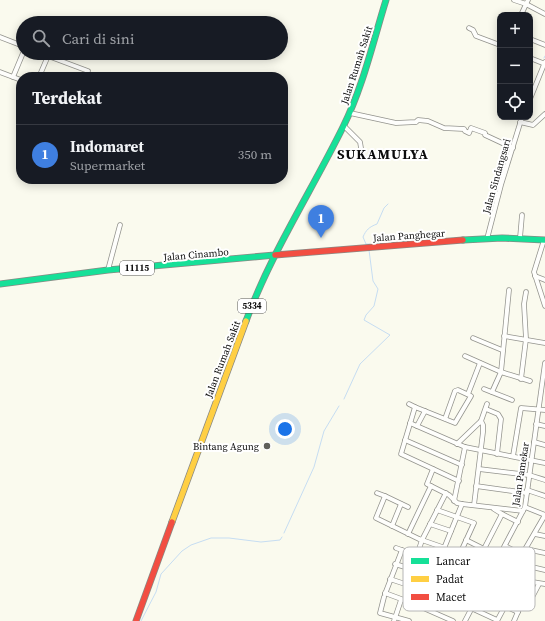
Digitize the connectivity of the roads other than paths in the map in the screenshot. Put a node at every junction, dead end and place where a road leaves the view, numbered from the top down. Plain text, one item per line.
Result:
1 (386, 0) edge
2 (514, 0) edge
3 (527, 2) edge
4 (522, 12) edge
5 (545, 14) edge
6 (469, 28) dead end
7 (0, 37) edge
8 (533, 40) edge
9 (16, 43) edge
10 (497, 44) edge
11 (545, 45) edge
12 (533, 59) edge
13 (20, 60) edge
14 (46, 60) edge
15 (59, 60) edge
16 (545, 63) edge
17 (88, 71) dead end
18 (0, 72) edge
19 (41, 72) edge
20 (540, 75) junction
21 (13, 77) junction
22 (545, 77) edge
23 (16, 78) edge
24 (533, 92) edge
25 (350, 113) junction
26 (545, 114) edge
27 (520, 122) joint
28 (344, 126) junction
29 (361, 148) dead end
30 (513, 148) junction
31 (522, 215) dead end
32 (120, 225) dead end
33 (520, 238) junction
34 (486, 239) junction
35 (544, 240) edge
36 (275, 255) junction
37 (108, 270) junction
38 (535, 276) junction
39 (545, 280) edge
40 (0, 284) edge
41 (508, 290) dead end
42 (526, 292) dead end
43 (545, 306) edge
44 (504, 336) junction
45 (473, 338) dead end
46 (526, 340) junction
47 (545, 343) edge
48 (502, 350) junction
49 (465, 356) dead end
50 (480, 363) junction
51 (545, 363) edge
52 (501, 372) junction
53 (544, 374) edge
54 (521, 379) junction
55 (530, 381) dead end
56 (484, 389) dead end
57 (492, 392) junction
58 (468, 394) junction
59 (512, 400) dead end
60 (409, 404) dead end
61 (487, 404) dead end
62 (415, 407) junction
63 (538, 408) junction
64 (486, 409) junction
65 (545, 410) edge
66 (425, 411) junction
67 (444, 419) junction
68 (481, 421) junction
69 (410, 423) junction
70 (536, 424) junction
71 (418, 426) junction
72 (545, 426) edge
73 (405, 440) junction
74 (534, 442) junction
75 (457, 444) junction
76 (545, 445) edge
77 (465, 447) junction
78 (480, 450) junction
79 (497, 454) junction
80 (514, 456) junction
81 (531, 459) junction
82 (545, 463) edge
83 (462, 465) junction
84 (433, 469) junction
85 (479, 469) junction
86 (529, 476) junction
87 (545, 480) edge
88 (459, 481) junction
89 (431, 486) junction
90 (476, 486) junction
91 (527, 491) junction
92 (377, 493) dead end
93 (446, 493) junction
94 (385, 496) junction
95 (545, 496) edge
96 (454, 500) junction
97 (401, 504) junction
98 (462, 504) junction
99 (474, 505) junction
100 (408, 507) dead end
101 (492, 508) junction
102 (524, 509) junction
103 (437, 510) junction
104 (502, 514) junction
105 (545, 515) edge
106 (458, 518) junction
107 (518, 522) junction
108 (430, 524) junction
109 (392, 526) junction
110 (452, 531) junction
111 (408, 534) junction
112 (535, 534) junction
113 (545, 536) edge
114 (422, 540) junction
115 (466, 540) junction
116 (505, 546) edge
117 (420, 547) edge
118 (442, 547) edge
119 (445, 547) edge
120 (463, 547) edge
121 (480, 547) edge
122 (485, 547) edge
123 (527, 547) edge
124 (396, 548) dead end
125 (402, 550) joint
126 (535, 551) edge
127 (545, 553) edge
128 (395, 564) junction
129 (403, 566) edge
130 (535, 568) edge
131 (545, 570) edge
132 (390, 579) junction
133 (403, 582) edge
134 (535, 583) edge
135 (539, 584) junction
136 (545, 584) edge
137 (535, 592) edge
138 (385, 595) junction
139 (401, 600) joint
140 (428, 611) edge
141 (469, 611) edge
142 (475, 611) edge
143 (502, 611) edge
144 (518, 612) edge
145 (444, 619) edge
146 (395, 620) edge
147 (497, 620) edge
148 (136, 621) edge
149 (409, 621) edge
150 (453, 621) edge
151 (464, 621) edge
152 (514, 621) edge

1 - 25 main road, Jalan Rumah Sakit / 5334
2 - 3 street
3 - 4 street
3 - 5 street
6 - 10 street
7 - 9 street
8 - 11 street
12 - 16 street
13 - 21 street
14 - 19 street
15 - 17 street
16 - 20 street
18 - 21 street
20 - 22 street
20 - 24 street
21 - 23 street
25 - 28 main road, Jalan Rumah Sakit / 5334
25 - 30 street
26 - 27 street
27 - 30 street, Jalan Sindangsari
28 - 29 street
28 - 36 main road, Jalan Rumah Sakit / 5334
30 - 34 street, Jalan Sindangsari
31 - 33 street
32 - 37 street
33 - 34 main road, Jalan Panghegar
33 - 35 main road, Jalan Panghegar
34 - 36 main road, Jalan Panghegar
35 - 38 street
36 - 37 main road, Jalan Cinambo / 11115
36 - 148 main road, Jalan Rumah Sakit / 5334
37 - 40 main road, Jalan Cinambo / 11115
38 - 39 street
38 - 43 street
41 - 44 street
42 - 46 street
44 - 46 street
44 - 48 street
45 - 48 street
46 - 47 street
46 - 54 street
48 - 52 street
49 - 50 street
50 - 52 street
50 - 58 street
51 - 53 street, Jalan Pamekar
52 - 54 street
52 - 57 street
53 - 63 street, Jalan Pamekar
54 - 55 street
56 - 57 street
57 - 59 street
58 - 67 street
58 - 67 street
60 - 62 street
61 - 64 street
62 - 66 street
62 - 69 street
63 - 65 street
63 - 70 street, Jalan Pamekar
63 - 80 street
64 - 68 street
64 - 79 street
66 - 67 street
66 - 71 street
68 - 75 street
68 - 78 street
69 - 71 street
69 - 73 street
70 - 72 street
70 - 74 street, Jalan Pamekar
71 - 75 street
73 - 83 street
73 - 84 street
74 - 76 street
74 - 81 street, Jalan Pamekar
75 - 77 street
77 - 78 street
77 - 83 street
78 - 79 street
78 - 85 street
79 - 80 street
80 - 81 street
81 - 82 street
81 - 86 street, Jalan Pamekar
83 - 88 street
84 - 88 street
84 - 89 street
85 - 86 street
85 - 90 street
86 - 87 street
86 - 91 street, Jalan Pamekar
88 - 96 street
89 - 93 street
89 - 111 street
90 - 91 street
90 - 99 street
91 - 95 street
91 - 102 street, Jalan Pamekar
92 - 94 street
93 - 96 street
93 - 103 street
94 - 97 street
94 - 109 street
96 - 98 street
97 - 100 street
97 - 109 street
98 - 99 street
98 - 106 street
99 - 101 street
101 - 102 street
101 - 104 street
102 - 105 street
102 - 107 street, Jalan Pamekar
103 - 106 street
103 - 108 street
104 - 107 street
104 - 122 street
105 - 112 street
106 - 110 street
106 - 115 street
107 - 116 street, Jalan Pamekar
108 - 110 street
108 - 114 street
109 - 111 street
110 - 119 street
111 - 114 street
112 - 113 street
112 - 123 street
114 - 117 street
114 - 118 street
115 - 120 street
115 - 121 street
124 - 125 street
125 - 128 street
126 - 127 street
128 - 129 street
128 - 132 street
130 - 131 street
132 - 133 street
132 - 138 street
134 - 135 street
135 - 136 street
135 - 137 street
138 - 139 street
138 - 146 street
139 - 146 street
140 - 145 street
141 - 151 street, Jalan Pamekar
142 - 147 street
143 - 147 street
144 - 152 street
145 - 150 street
146 - 149 street

